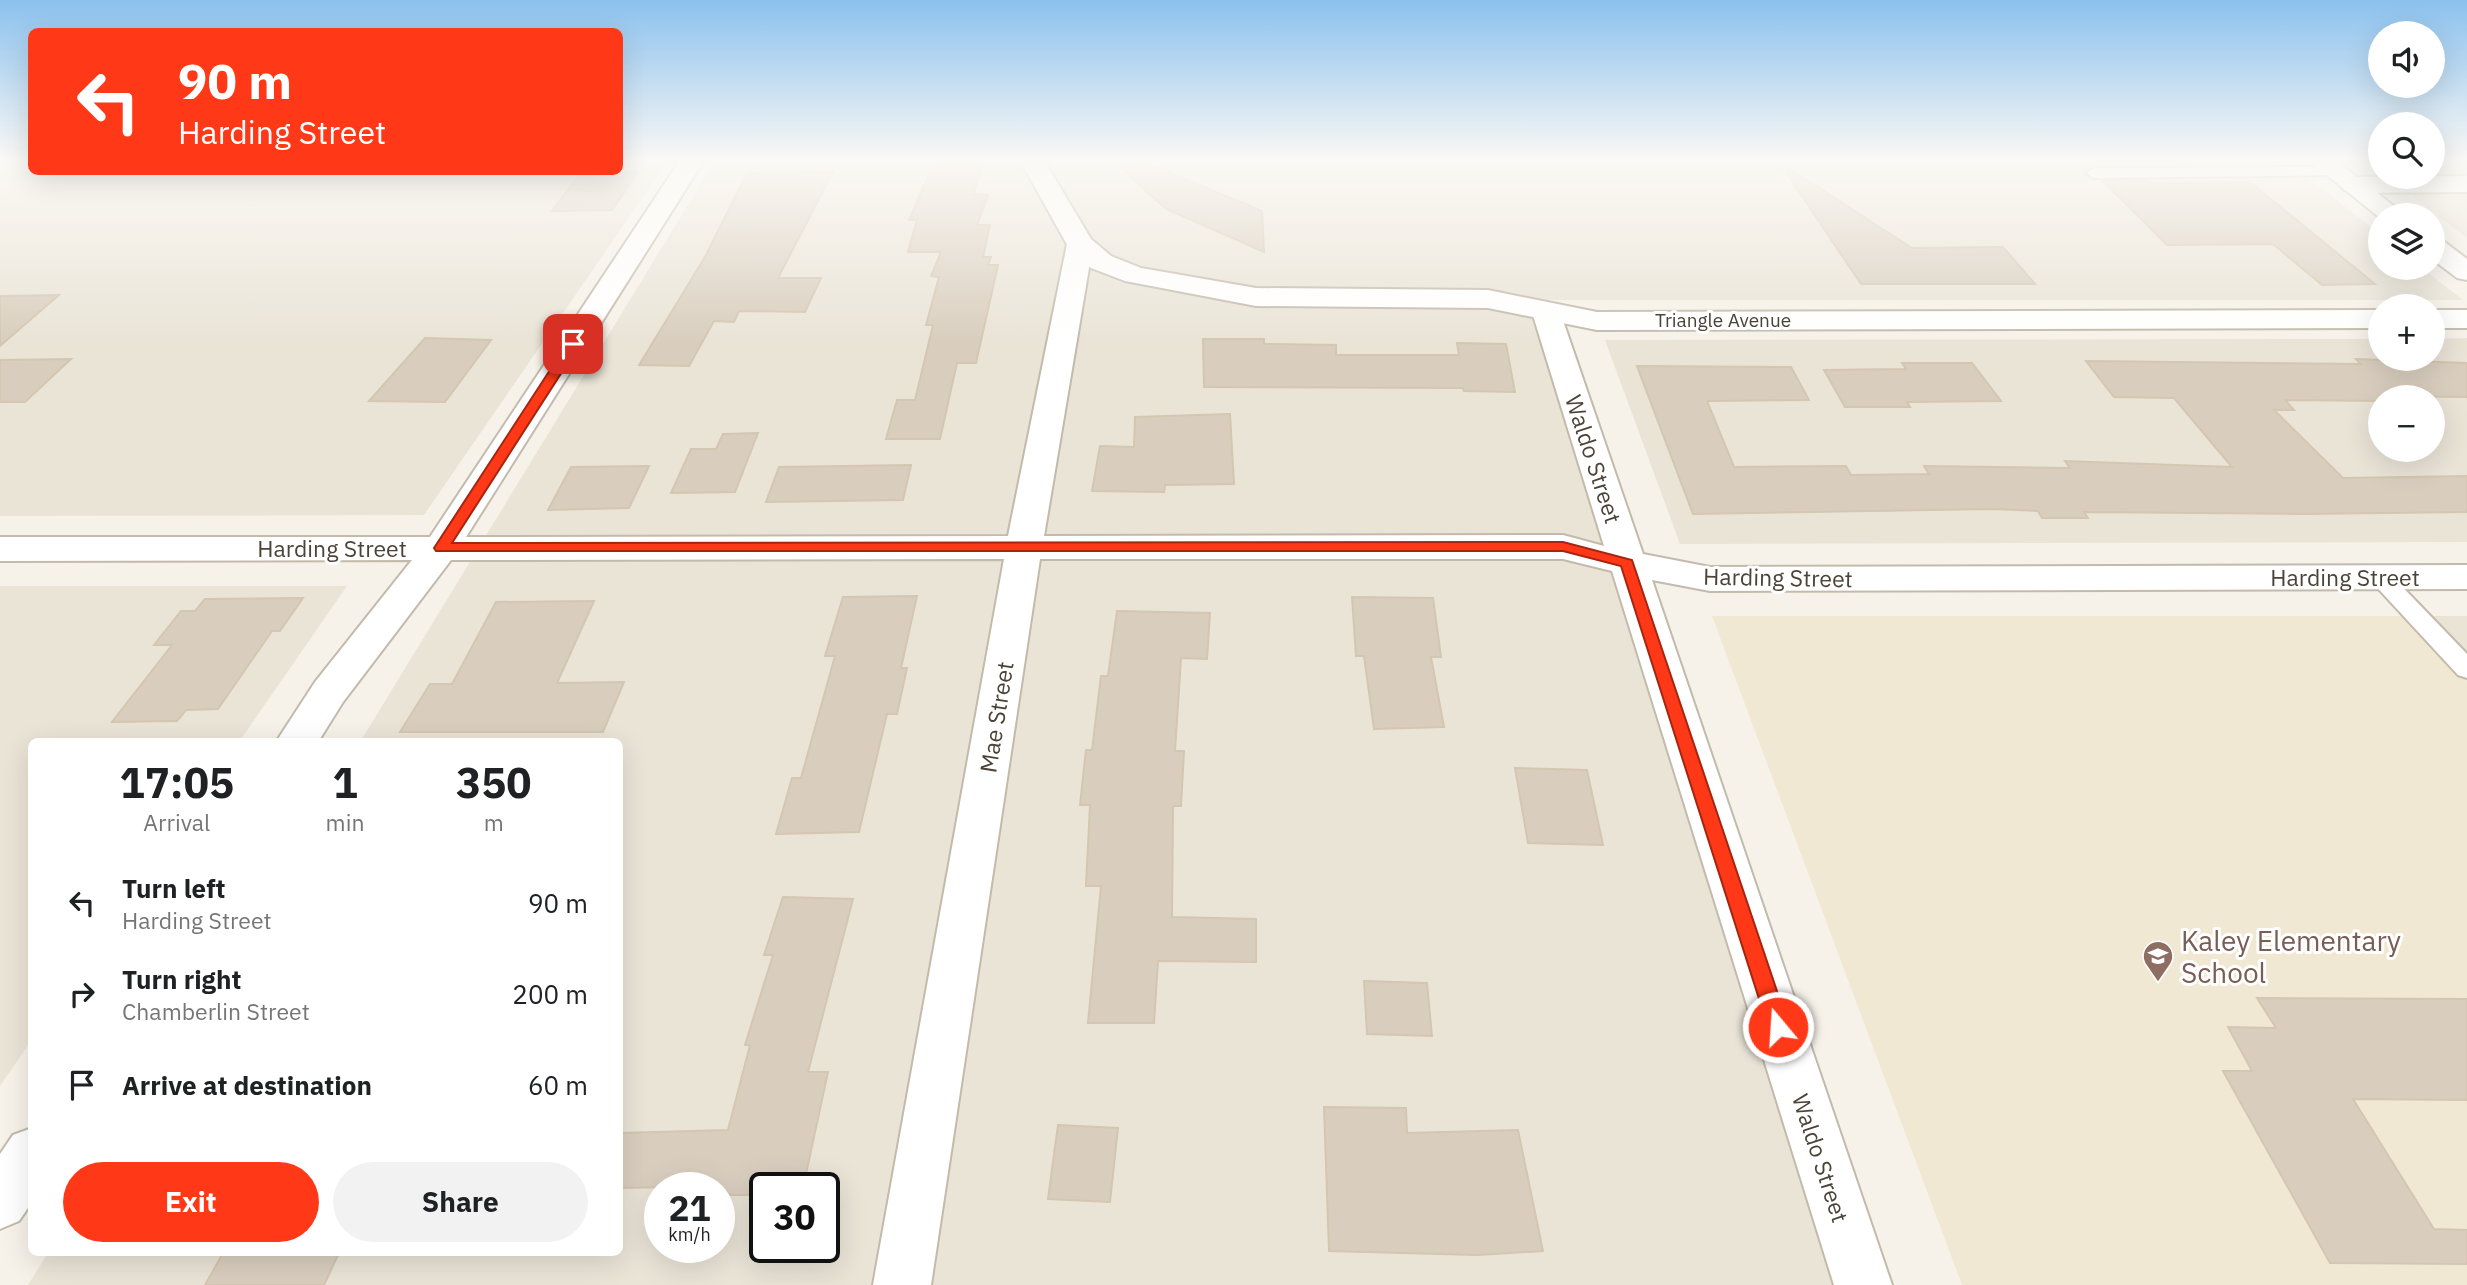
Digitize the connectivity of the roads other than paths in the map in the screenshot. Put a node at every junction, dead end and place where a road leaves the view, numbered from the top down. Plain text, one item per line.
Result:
1 (652, 222) edge
2 (1067, 222) edge
3 (1080, 244) junction
4 (2445, 256) edge
5 (2467, 272) edge
6 (1546, 312) junction
7 (2368, 319) edge
8 (2445, 319) edge
9 (2467, 319) edge
10 (441, 548) junction
11 (1024, 548) junction
12 (0, 549) edge
13 (1627, 563) junction
14 (2380, 577) junction
15 (2467, 577) edge
16 (2467, 669) edge
17 (300, 738) edge
18 (28, 1159) edge
19 (0, 1202) edge
20 (902, 1285) edge
21 (1863, 1285) edge

1 - 10 street
2 - 3 street
3 - 6 street, Triangle Avenue
3 - 11 street, Mae Street
4 - 5 street
6 - 7 street, Triangle Avenue
6 - 13 street, Waldo Street
8 - 9 street
10 - 11 street, Harding Street
10 - 12 street, Harding Street
10 - 17 street
11 - 13 street, Harding Street
11 - 20 street, Mae Street
13 - 14 street, Harding Street
13 - 21 street, Waldo Street
14 - 15 street, Harding Street
14 - 16 lane
18 - 19 street

